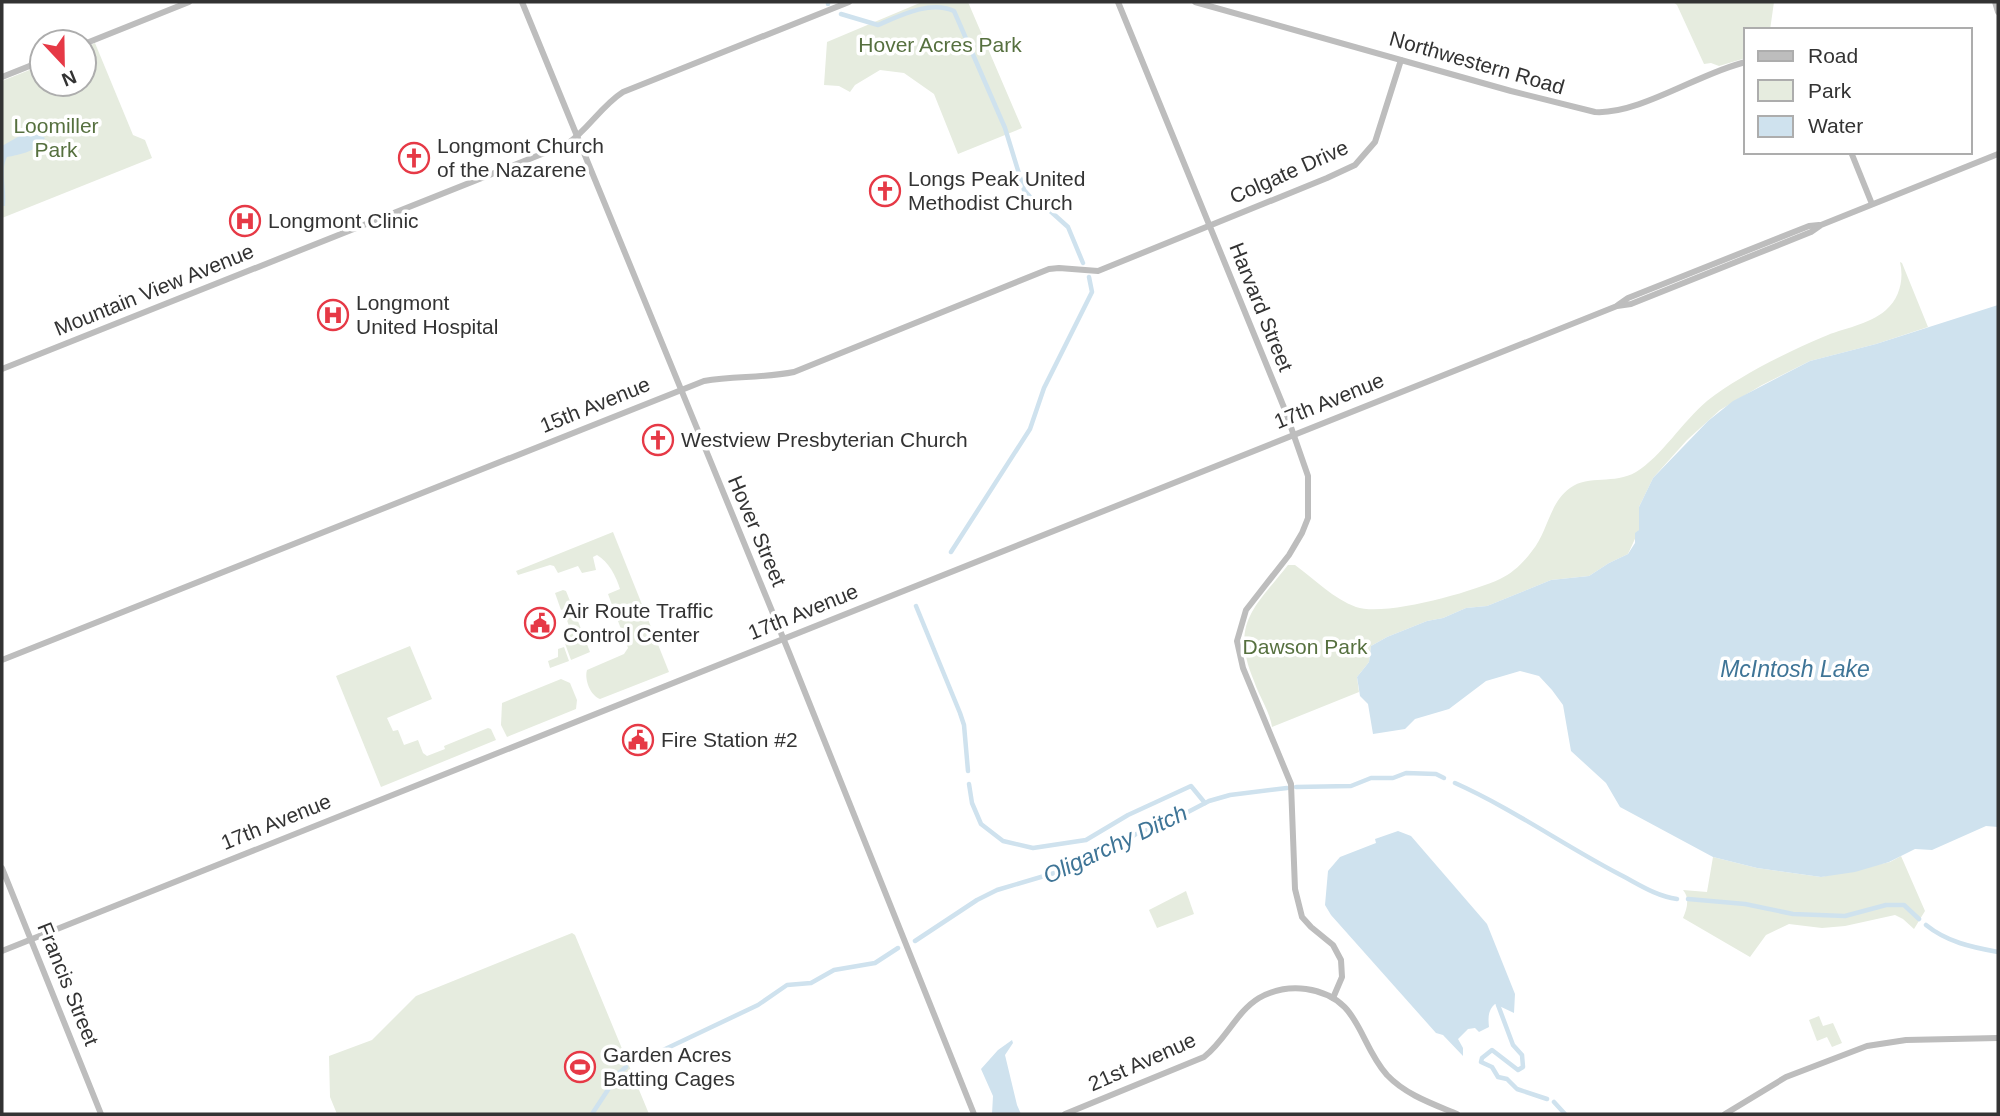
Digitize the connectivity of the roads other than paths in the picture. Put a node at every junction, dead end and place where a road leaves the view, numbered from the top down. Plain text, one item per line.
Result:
1 (189, 2) edge
2 (522, 2) edge
3 (849, 2) edge
4 (1118, 2) edge
5 (1195, 2) edge
6 (1995, 2) edge
7 (1998, 12) edge
8 (98, 38) edge
9 (1401, 60) junction
10 (1744, 63) edge
11 (28, 66) edge
12 (2, 76) edge
13 (577, 136) junction
14 (1852, 154) edge
15 (1998, 154) edge
16 (1872, 204) junction
17 (1209, 226) junction
18 (2, 369) edge
19 (680, 390) junction
20 (1294, 434) junction
21 (783, 639) junction
22 (2, 660) edge
23 (2, 868) edge
24 (32, 939) junction
25 (2, 951) edge
26 (1333, 998) junction
27 (1998, 1038) edge
28 (101, 1114) edge
29 (974, 1114) edge
30 (1065, 1114) edge
31 (1457, 1114) edge
32 (1725, 1114) edge

1 - 8 street
2 - 13 street, Hover Street
3 - 13 street, Mountain View Avenue
4 - 17 street, Harvard Street
5 - 9 street, Northwestern Road
6 - 7 street
9 - 10 street, Northwestern Road
9 - 17 street, Colgate Drive
11 - 12 street
13 - 18 street, Mountain View Avenue
13 - 19 street, Hover Street
14 - 16 street
15 - 16 street, 17th Avenue
16 - 20 street, 17th Avenue
17 - 19 street, 15th Avenue
17 - 20 street, Harvard Street
19 - 21 street, Hover Street
19 - 22 street, 15th Avenue
20 - 21 street, 17th Avenue
20 - 26 street, Harvard Street
21 - 24 street, 17th Avenue
21 - 29 street, Hover Street
23 - 24 street, Francis Street
24 - 25 street, 17th Avenue
24 - 28 street, Francis Street
26 - 30 street, 21st Avenue
26 - 31 street
27 - 32 street

